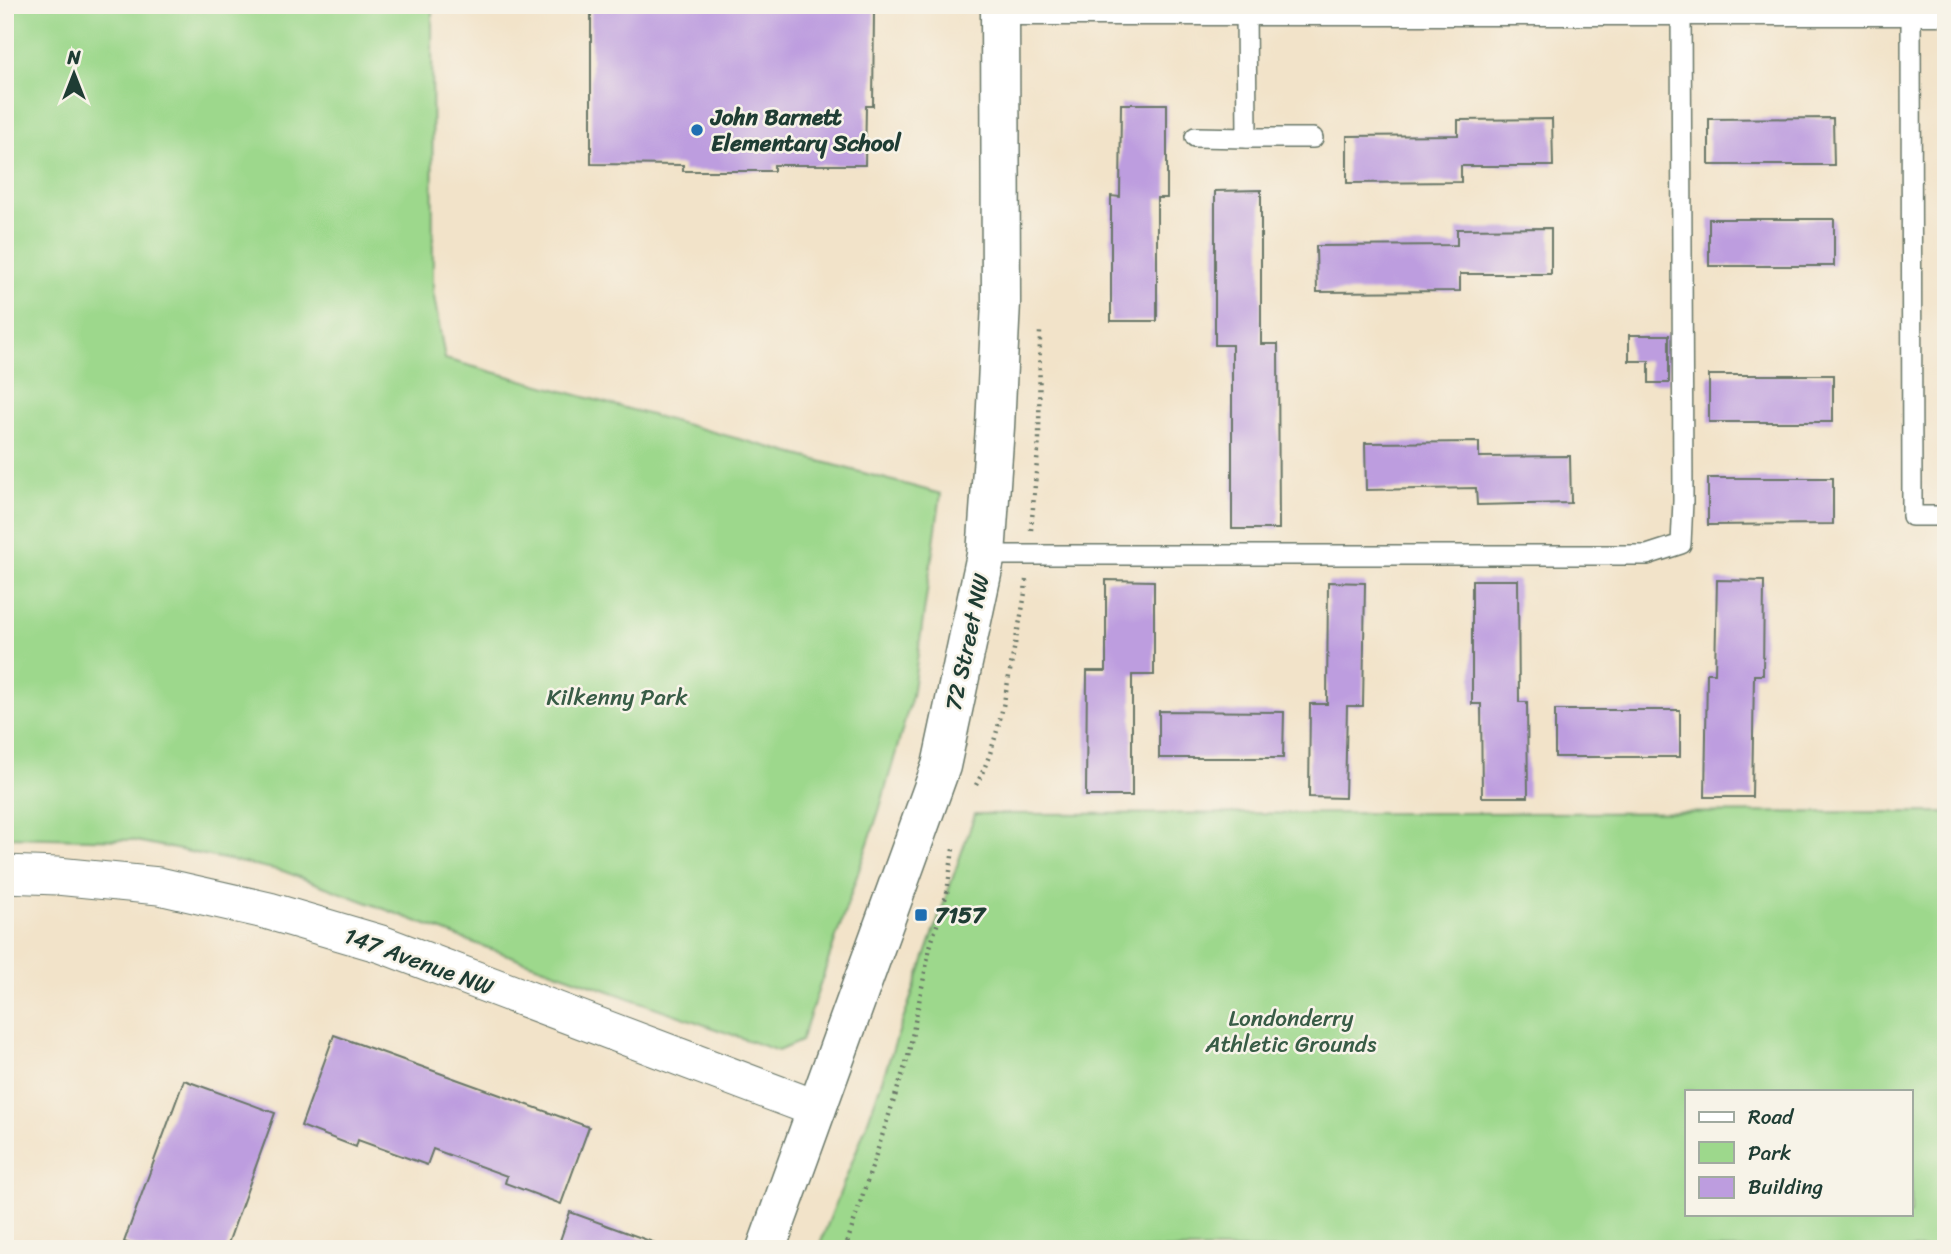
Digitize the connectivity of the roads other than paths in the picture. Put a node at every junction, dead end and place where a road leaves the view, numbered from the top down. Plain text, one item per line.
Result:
1 (1000, 6) edge
2 (1246, 6) edge
3 (1681, 6) edge
4 (1911, 6) edge
5 (1946, 6) edge
6 (1195, 137) dead end
7 (1247, 138) junction
8 (1313, 138) dead end
9 (1946, 516) edge
10 (986, 555) junction
11 (5, 874) edge
12 (817, 1109) junction
13 (766, 1249) edge

1 - 2 street
1 - 10 street, 72 Street NW
2 - 3 street
2 - 7 lane
3 - 4 street
3 - 10 lane
4 - 5 street
4 - 9 lane
6 - 7 lane
7 - 8 lane
10 - 12 street, 72 Street NW
11 - 12 street, 147 Avenue NW
12 - 13 street, 72 Street NW

